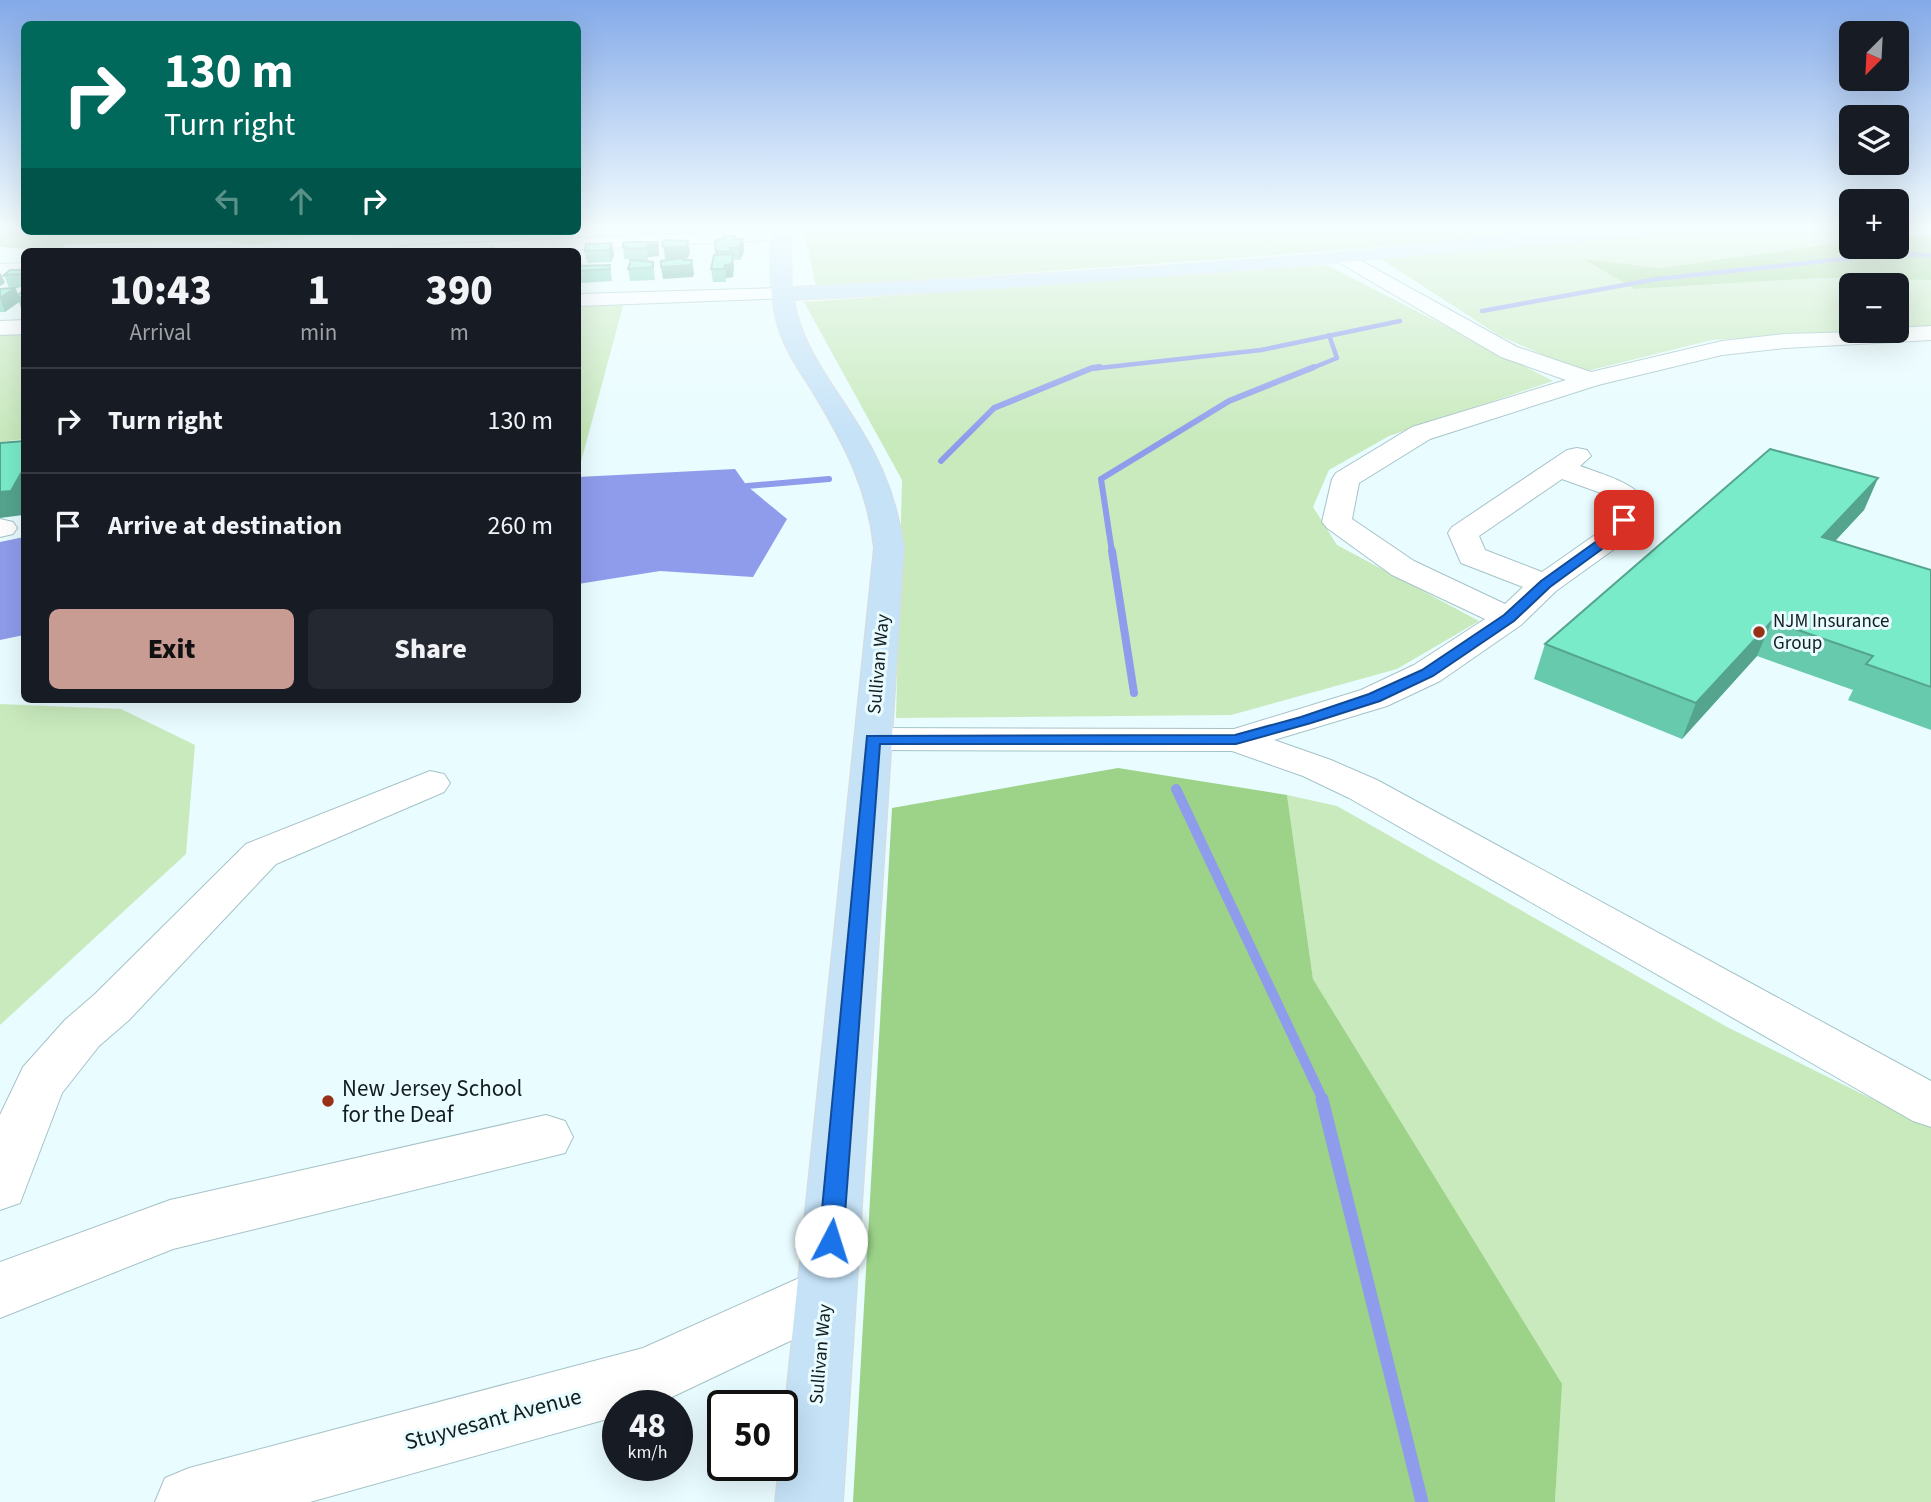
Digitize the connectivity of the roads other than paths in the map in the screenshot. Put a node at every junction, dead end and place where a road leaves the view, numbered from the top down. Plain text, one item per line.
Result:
1 (676, 297) edge
2 (782, 297) edge
3 (1414, 297) edge
4 (581, 300) edge
5 (21, 327) edge
6 (0, 328) edge
7 (1927, 335) edge
8 (1847, 344) dead end
9 (1732, 347) junction
10 (1776, 353) dead end
11 (1590, 380) junction
12 (1529, 401) junction
13 (1545, 584) junction
14 (1509, 618) junction
15 (873, 739) junction
16 (1236, 740) junction
17 (430, 783) dead end
18 (1931, 1106) edge
19 (546, 1137) dead end
20 (0, 1186) edge
21 (0, 1290) edge
22 (826, 1294) junction
23 (189, 1502) edge
24 (809, 1502) edge

1 - 4 street
2 - 15 main road, Sullivan Way
3 - 11 street
5 - 6 street
7 - 9 street
8 - 10 street
9 - 11 street
9 - 12 street
11 - 12 street
12 - 14 street
13 - 13 street
13 - 14 street
14 - 16 street
15 - 16 street
15 - 22 main road, Sullivan Way
16 - 18 street
17 - 20 street
19 - 21 street
22 - 23 street, Stuyvesant Avenue
22 - 24 main road, Sullivan Way

